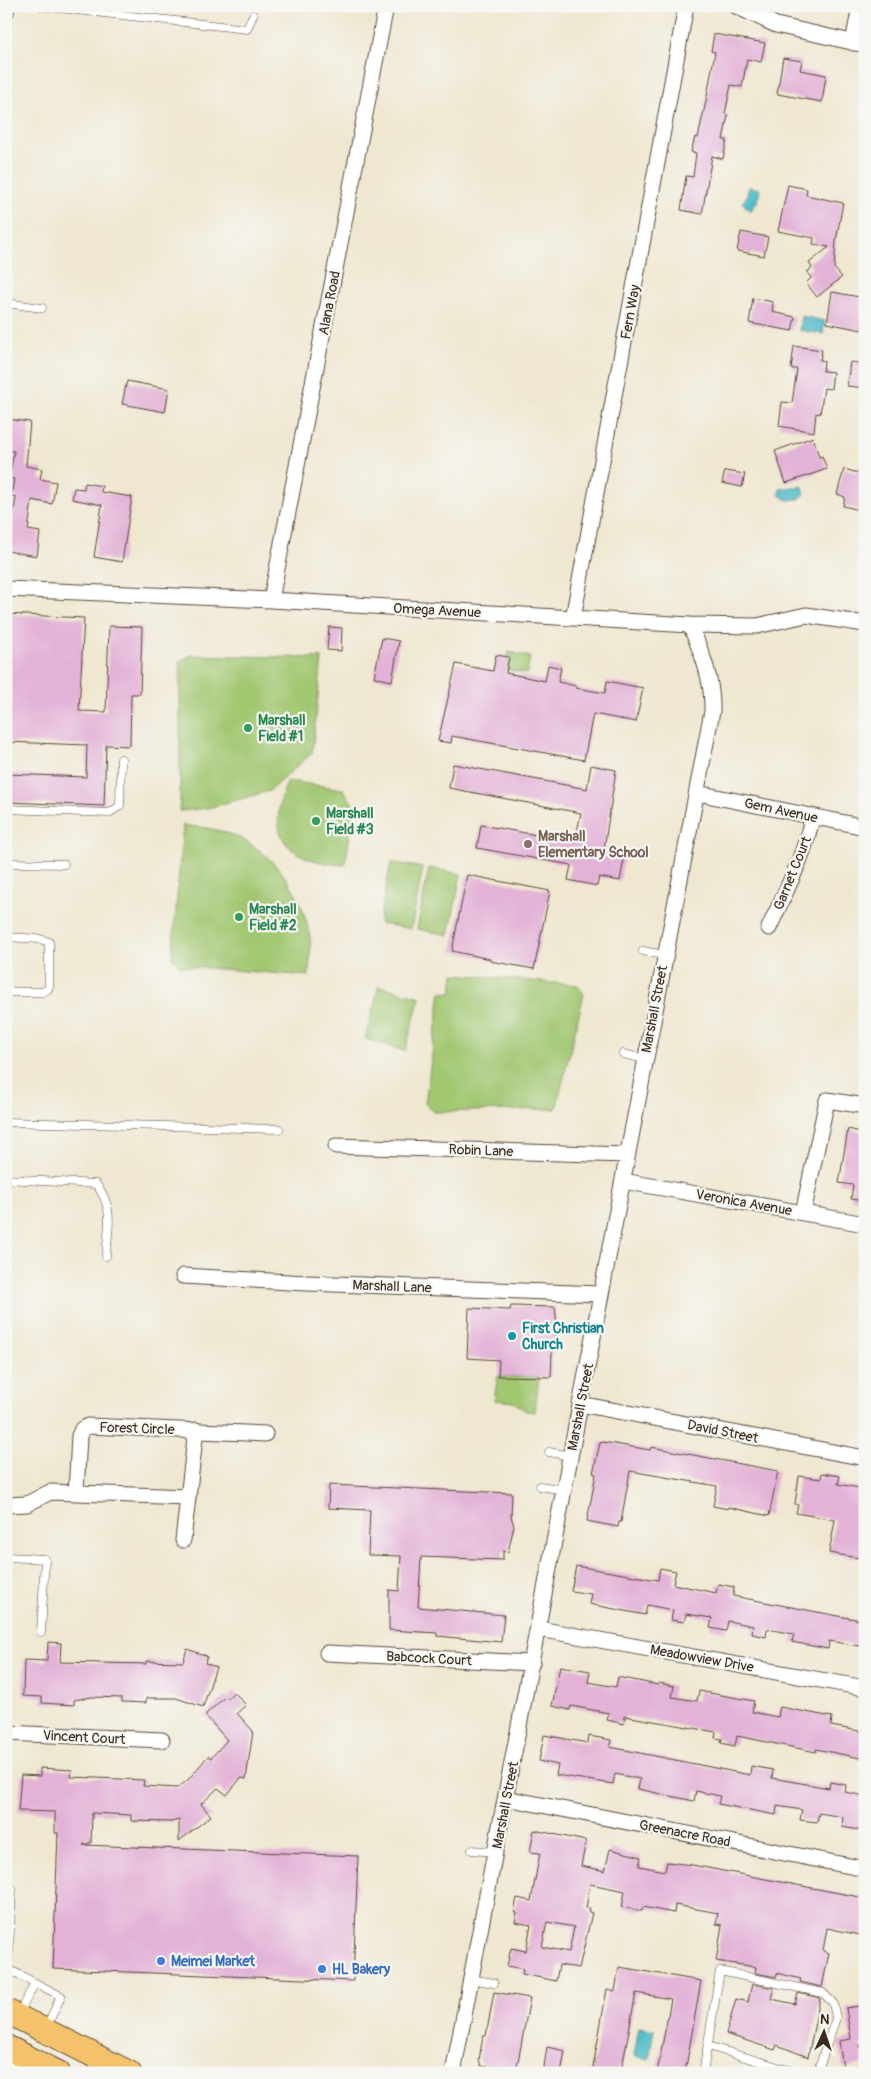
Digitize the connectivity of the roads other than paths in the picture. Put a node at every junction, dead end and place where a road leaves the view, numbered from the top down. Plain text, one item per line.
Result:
1 (7, 6) edge
2 (41, 6) edge
3 (386, 6) edge
4 (686, 6) edge
5 (736, 6) edge
6 (860, 6) edge
7 (6, 12) edge
8 (253, 15) dead end
9 (859, 44) edge
10 (6, 303) edge
11 (42, 308) dead end
12 (6, 589) edge
13 (271, 600) junction
14 (573, 618) junction
15 (865, 624) edge
16 (690, 625) junction
17 (121, 759) dead end
18 (697, 793) junction
19 (6, 810) edge
20 (812, 817) junction
21 (865, 827) edge
22 (6, 862) edge
23 (64, 864) dead end
24 (769, 928) dead end
25 (6, 937) edge
26 (643, 951) dead end
27 (664, 955) junction
28 (6, 992) edge
29 (623, 1054) dead end
30 (645, 1059) junction
31 (865, 1106) edge
32 (6, 1122) edge
33 (279, 1128) dead end
34 (336, 1146) dead end
35 (627, 1155) junction
36 (6, 1179) edge
37 (623, 1181) junction
38 (803, 1213) junction
39 (865, 1224) edge
40 (106, 1256) dead end
41 (184, 1276) dead end
42 (600, 1294) junction
43 (580, 1404) junction
44 (196, 1430) junction
45 (265, 1434) dead end
46 (549, 1452) dead end
47 (570, 1456) junction
48 (865, 1458) edge
49 (540, 1486) dead end
50 (564, 1490) junction
51 (76, 1493) junction
52 (188, 1497) junction
53 (6, 1505) edge
54 (183, 1540) dead end
55 (6, 1557) edge
56 (539, 1629) junction
57 (41, 1632) dead end
58 (326, 1653) dead end
59 (532, 1663) junction
60 (865, 1688) edge
61 (6, 1733) edge
62 (162, 1740) dead end
63 (506, 1798) junction
64 (472, 1850) dead end
65 (496, 1852) junction
66 (865, 1869) edge
67 (12, 1889) dead end
68 (471, 1979) junction
69 (35, 1983) junction
70 (494, 1984) dead end
71 (10, 2018) edge
72 (45, 2031) junction
73 (708, 2046) junction
74 (11, 2058) edge
75 (58, 2073) edge
76 (100, 2073) edge
77 (129, 2073) edge
78 (453, 2073) edge
79 (704, 2073) edge
80 (798, 2073) edge
81 (817, 2073) edge

1 - 7 street
2 - 8 lane
3 - 13 street, Alana Road
4 - 14 street, Fern Way
5 - 9 street
6 - 9 street
10 - 11 lane
12 - 13 street, Omega Avenue
13 - 14 street, Omega Avenue
14 - 16 street, Omega Avenue
15 - 16 street, Omega Avenue
16 - 18 street, Marshall Street
17 - 19 lane
18 - 20 street, Gem Avenue
18 - 27 street, Marshall Street
20 - 21 street, Gem Avenue
20 - 24 street, Garnet Court
22 - 23 lane
25 - 28 lane
26 - 27 lane
27 - 30 street, Marshall Street
29 - 30 lane
30 - 35 street, Marshall Street
31 - 38 street
32 - 33 lane
34 - 35 street, Robin Lane
35 - 37 street, Marshall Street
36 - 40 lane
37 - 38 street, Veronica Avenue
37 - 42 street, Marshall Street
38 - 39 street, Veronica Avenue
41 - 42 street, Marshall Lane
42 - 43 street, Marshall Street
43 - 47 street, Marshall Street
43 - 48 street, David Street
44 - 45 street, Forest Circle
44 - 51 street, Forest Circle
44 - 52 street
46 - 47 lane
47 - 50 street, Marshall Street
49 - 50 lane
50 - 56 street, Marshall Street
51 - 52 street
51 - 53 street
52 - 54 street
55 - 57 lane
56 - 59 street, Marshall Street
56 - 60 street, Meadowview Drive
58 - 59 street, Babcock Court
59 - 63 street, Marshall Street
61 - 62 street, Vincent Court
63 - 65 street, Marshall Street
63 - 66 street, Greenacre Road
64 - 65 lane
65 - 68 street, Marshall Street
67 - 69 lane
68 - 70 lane
68 - 78 street, Marshall Street
69 - 71 lane
69 - 72 lane
71 - 72 main road
71 - 76 main road
72 - 77 main road
73 - 79 lane
73 - 80 lane
73 - 81 lane
74 - 75 main road

